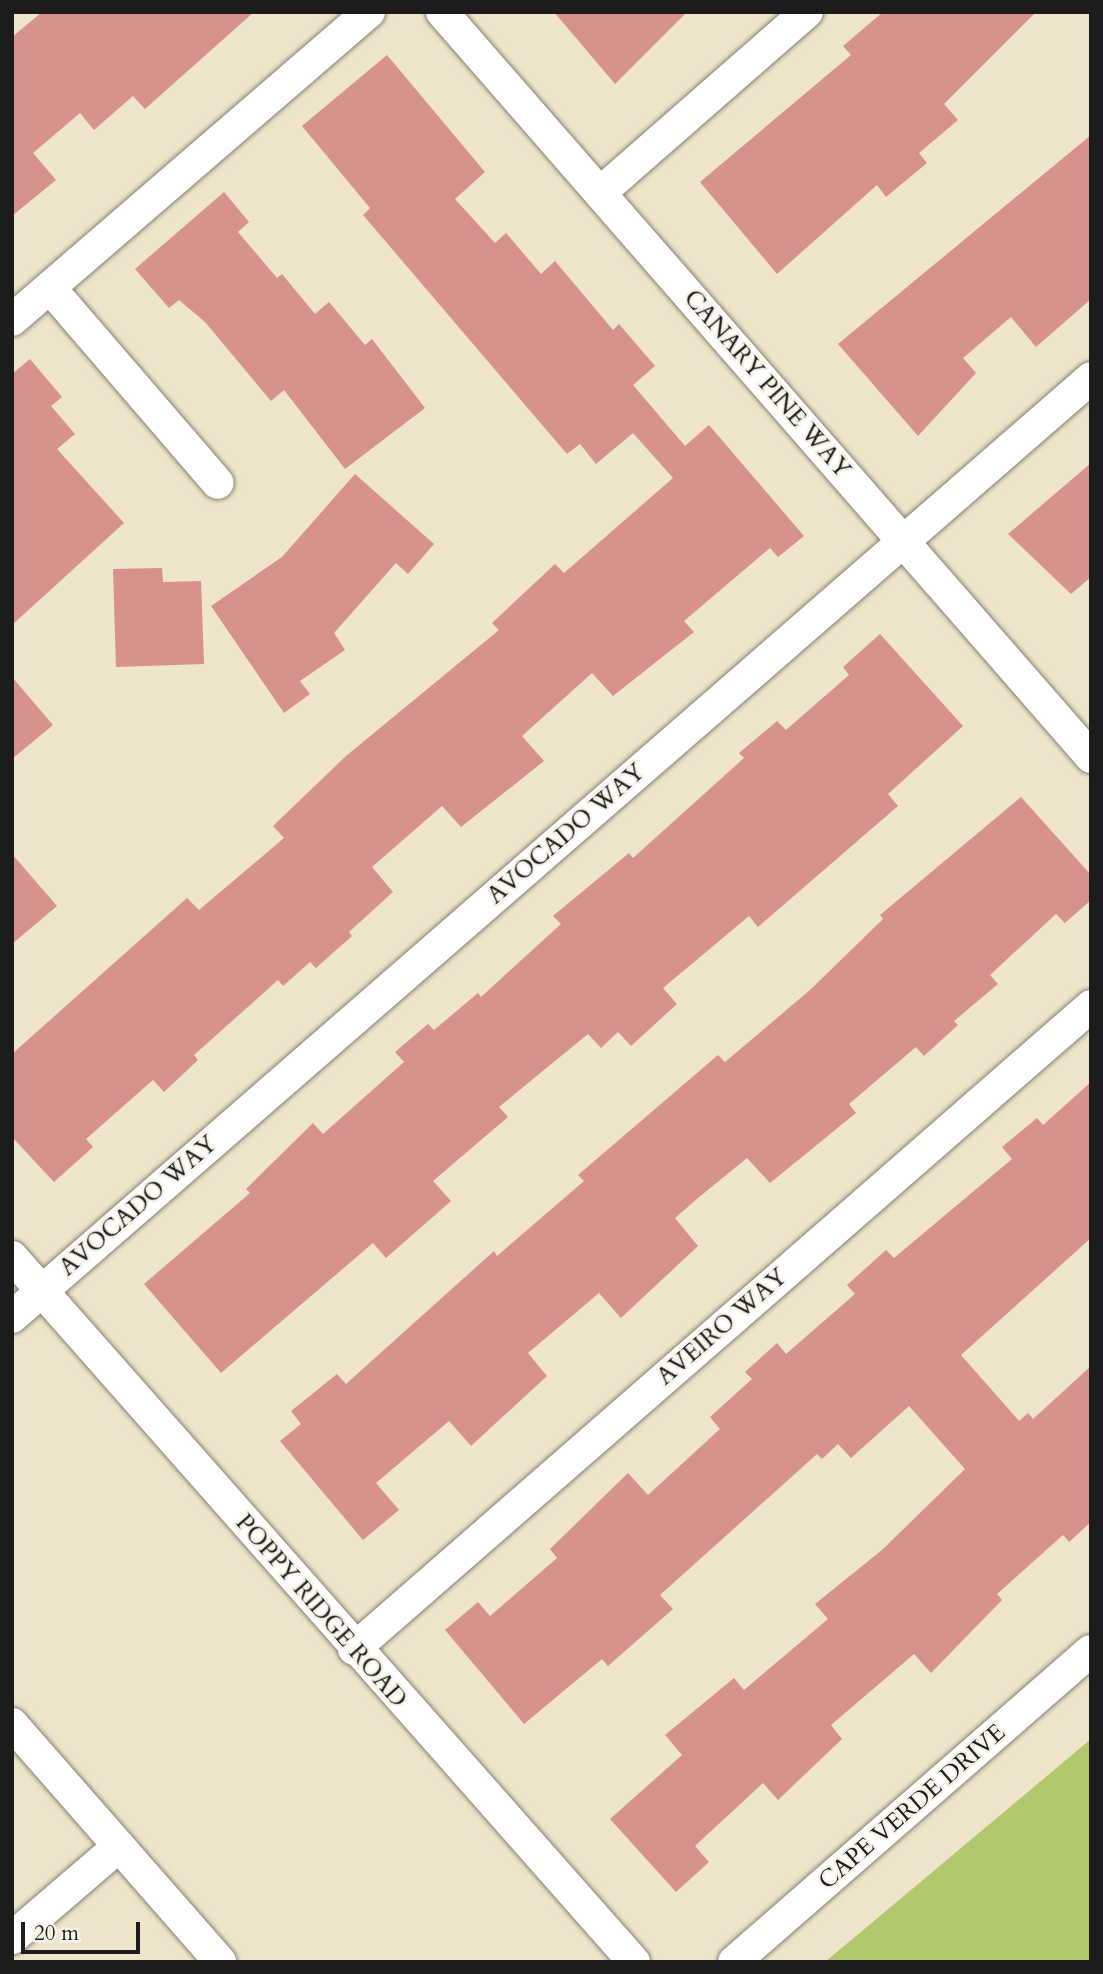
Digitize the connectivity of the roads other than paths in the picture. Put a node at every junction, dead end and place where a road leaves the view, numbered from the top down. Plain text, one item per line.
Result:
1 (369, 12) edge
2 (442, 12) edge
3 (807, 12) edge
4 (600, 193) junction
5 (50, 288) junction
6 (12, 320) edge
7 (1091, 378) edge
8 (218, 483) dead end
9 (904, 540) junction
10 (1091, 757) edge
11 (1091, 1006) edge
12 (12, 1257) edge
13 (42, 1291) junction
14 (12, 1317) edge
15 (354, 1649) junction
16 (1091, 1651) edge
17 (12, 1724) edge
18 (118, 1846) junction
19 (12, 1938) edge
20 (220, 1962) edge
21 (634, 1962) edge
22 (734, 1962) edge

1 - 5 street
2 - 4 street, CANARY PINE WAY
3 - 4 street
4 - 9 street, CANARY PINE WAY
5 - 6 street
5 - 8 street
7 - 9 street, AVOCADO WAY
9 - 10 street, CANARY PINE WAY
9 - 13 street, AVOCADO WAY
11 - 15 street, AVEIRO WAY
12 - 13 street, POPPY RIDGE ROAD
13 - 14 street, AVOCADO WAY
13 - 15 street, POPPY RIDGE ROAD
15 - 21 street, POPPY RIDGE ROAD
16 - 22 street, CAPE VERDE DRIVE
17 - 18 street
18 - 19 street
18 - 20 street

